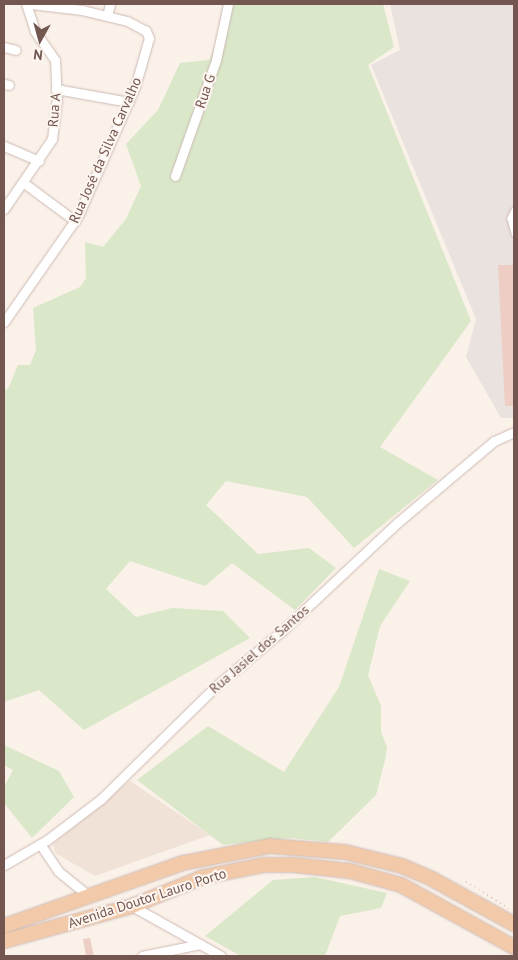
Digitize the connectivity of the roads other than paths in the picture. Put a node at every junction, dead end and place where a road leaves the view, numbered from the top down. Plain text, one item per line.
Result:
1 (26, 4) edge
2 (31, 4) edge
3 (110, 4) edge
4 (228, 4) edge
5 (108, 16) junction
6 (4, 47) edge
7 (16, 50) dead end
8 (56, 89) junction
9 (128, 102) junction
10 (4, 146) edge
11 (39, 161) junction
12 (175, 176) dead end
13 (24, 182) junction
14 (4, 209) edge
15 (514, 210) edge
16 (75, 221) junction
17 (514, 233) edge
18 (4, 322) edge
19 (514, 432) edge
20 (40, 844) junction
21 (4, 865) edge
22 (88, 894) junction
23 (132, 906) junction
24 (514, 919) edge
25 (4, 926) edge
26 (501, 939) junction
27 (4, 941) edge
28 (200, 944) junction
29 (514, 947) edge
30 (142, 956) edge
31 (221, 956) edge

1 - 8 street, Rua A
2 - 5 street
3 - 5 street
4 - 12 street, Rua G
5 - 9 street, Rua José da Silva Carvalho
6 - 7 street
8 - 9 street
8 - 11 street, Rua A
9 - 16 street, Rua José da Silva Carvalho
10 - 11 street
11 - 13 street, Rua A
13 - 14 street, Rua A
13 - 16 street
15 - 17 lane
16 - 18 street, Rua José da Silva Carvalho
19 - 20 street, Rua Jasiel dos Santos
20 - 21 street, Rua Jasiel dos Santos
20 - 22 street
22 - 24 main road, Avenida Doutor Lauro Porto
22 - 25 main road, Avenida Doutor Lauro Porto
23 - 26 main road, Avenida Doutor Lauro Porto
23 - 27 main road, Avenida Doutor Lauro Porto
23 - 28 street
24 - 26 main road
26 - 29 main road, Avenida Doutor Lauro Porto
28 - 30 street
28 - 31 street

